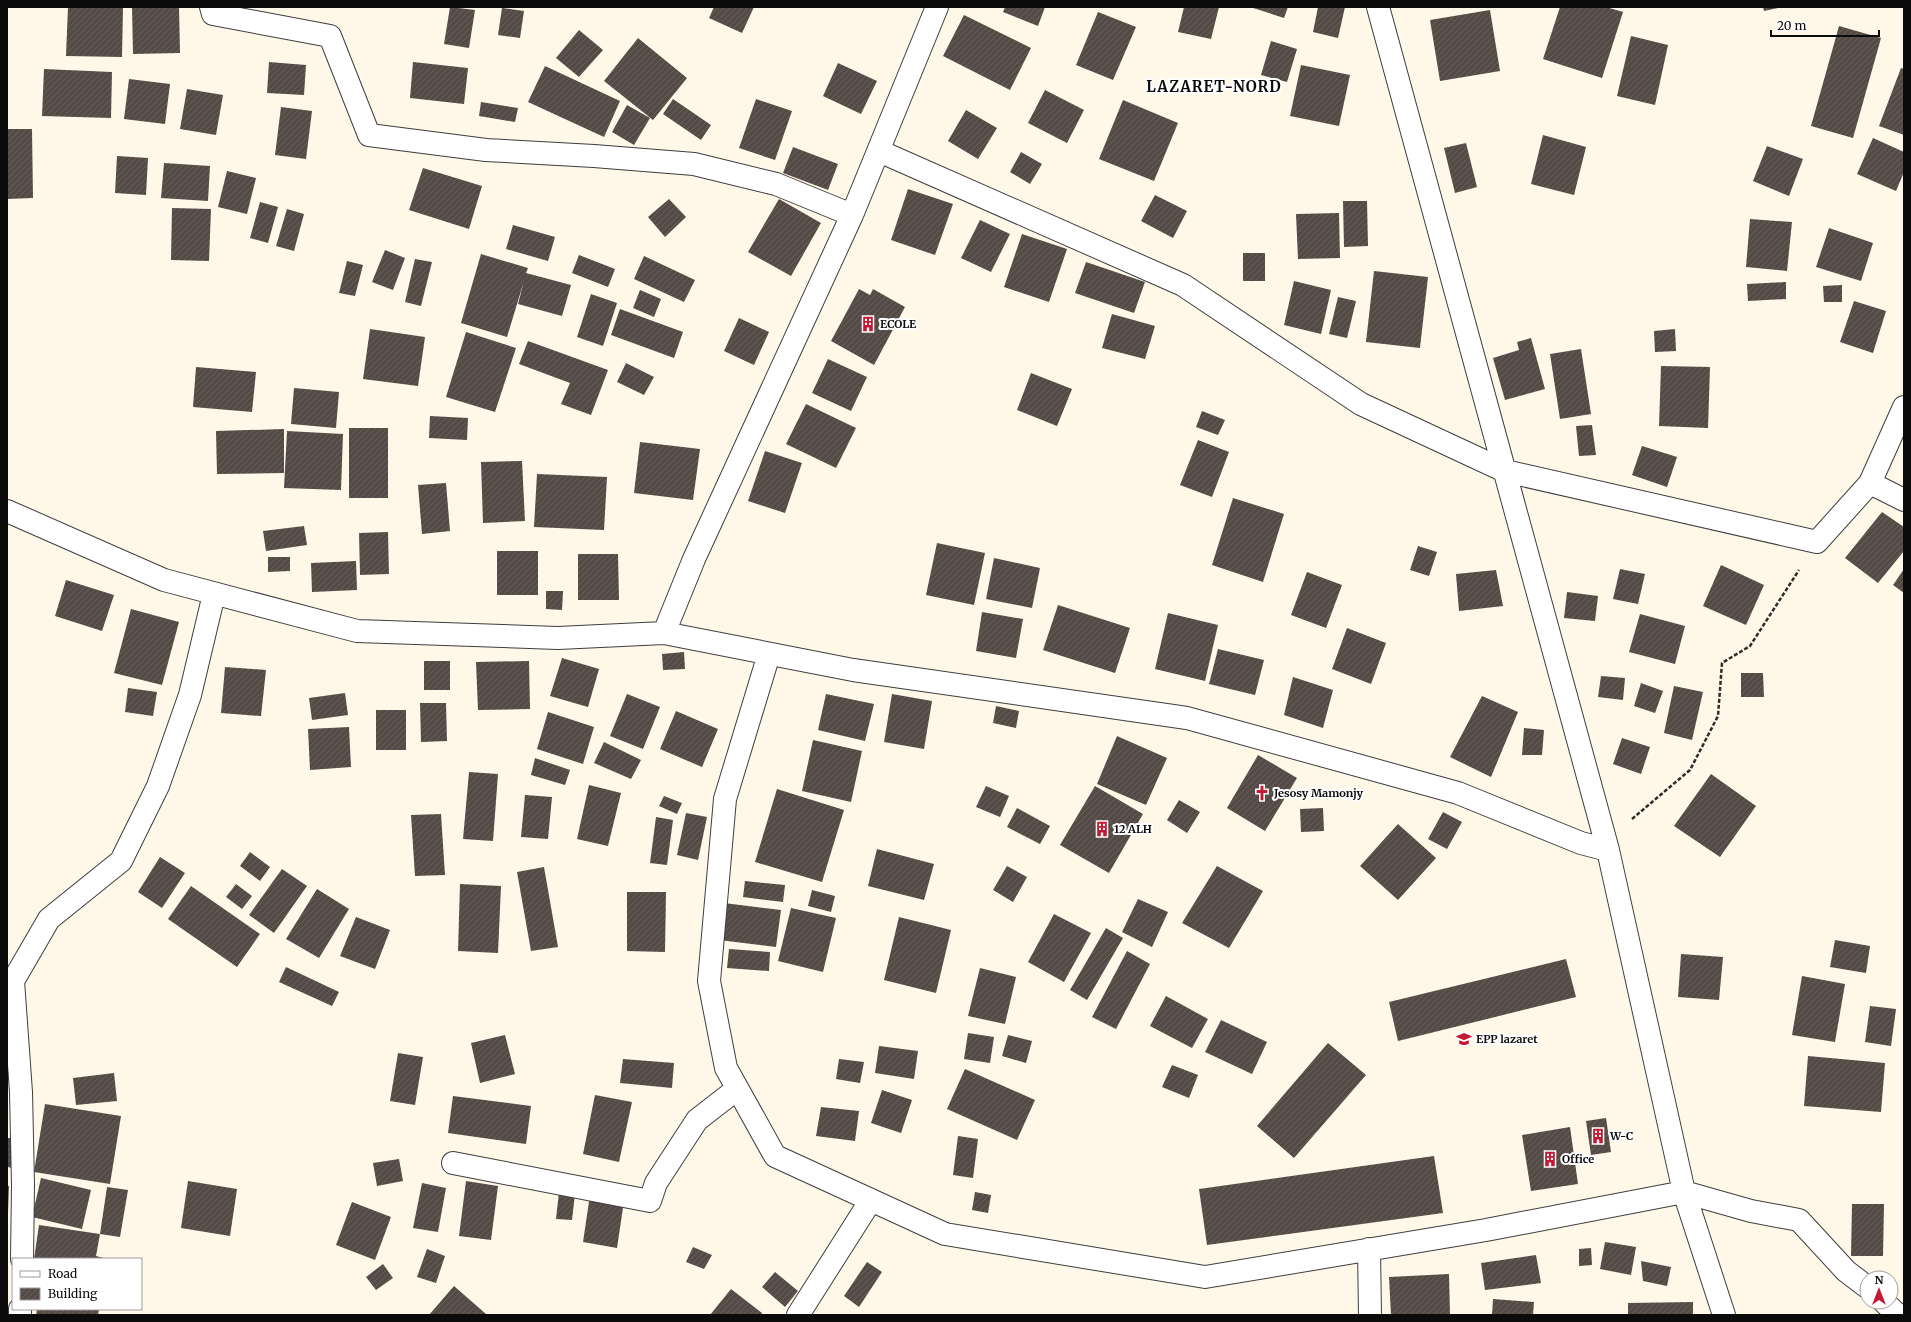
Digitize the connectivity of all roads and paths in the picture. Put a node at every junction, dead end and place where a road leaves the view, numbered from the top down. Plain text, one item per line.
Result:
1 (211, 7) edge
2 (937, 7) edge
3 (1378, 7) edge
4 (880, 151) junction
5 (852, 215) junction
6 (1904, 408) edge
7 (1505, 471) junction
8 (1870, 483) junction
9 (1904, 500) edge
10 (7, 511) edge
11 (1817, 542) junction
12 (214, 594) junction
13 (664, 633) junction
14 (769, 654) junction
15 (1608, 850) junction
16 (738, 1088) junction
17 (454, 1163) dead end
18 (1684, 1192) junction
19 (871, 1200) junction
20 (1369, 1249) junction
21 (22, 1258) edge
22 (1859, 1281) edge
23 (798, 1315) edge
24 (1370, 1315) edge
25 (1724, 1315) edge

1 - 5 street
2 - 4 street
3 - 7 street
4 - 5 street
4 - 7 street
5 - 13 street
6 - 8 street
7 - 11 street
7 - 15 street
8 - 9 street
8 - 11 street
10 - 12 street
11 - 15 path
12 - 13 street
12 - 21 street
13 - 14 street
14 - 15 street
14 - 16 street
15 - 18 street
16 - 17 street
16 - 19 street
18 - 20 street
18 - 22 street
18 - 25 street
19 - 20 street
19 - 23 street
20 - 24 street

